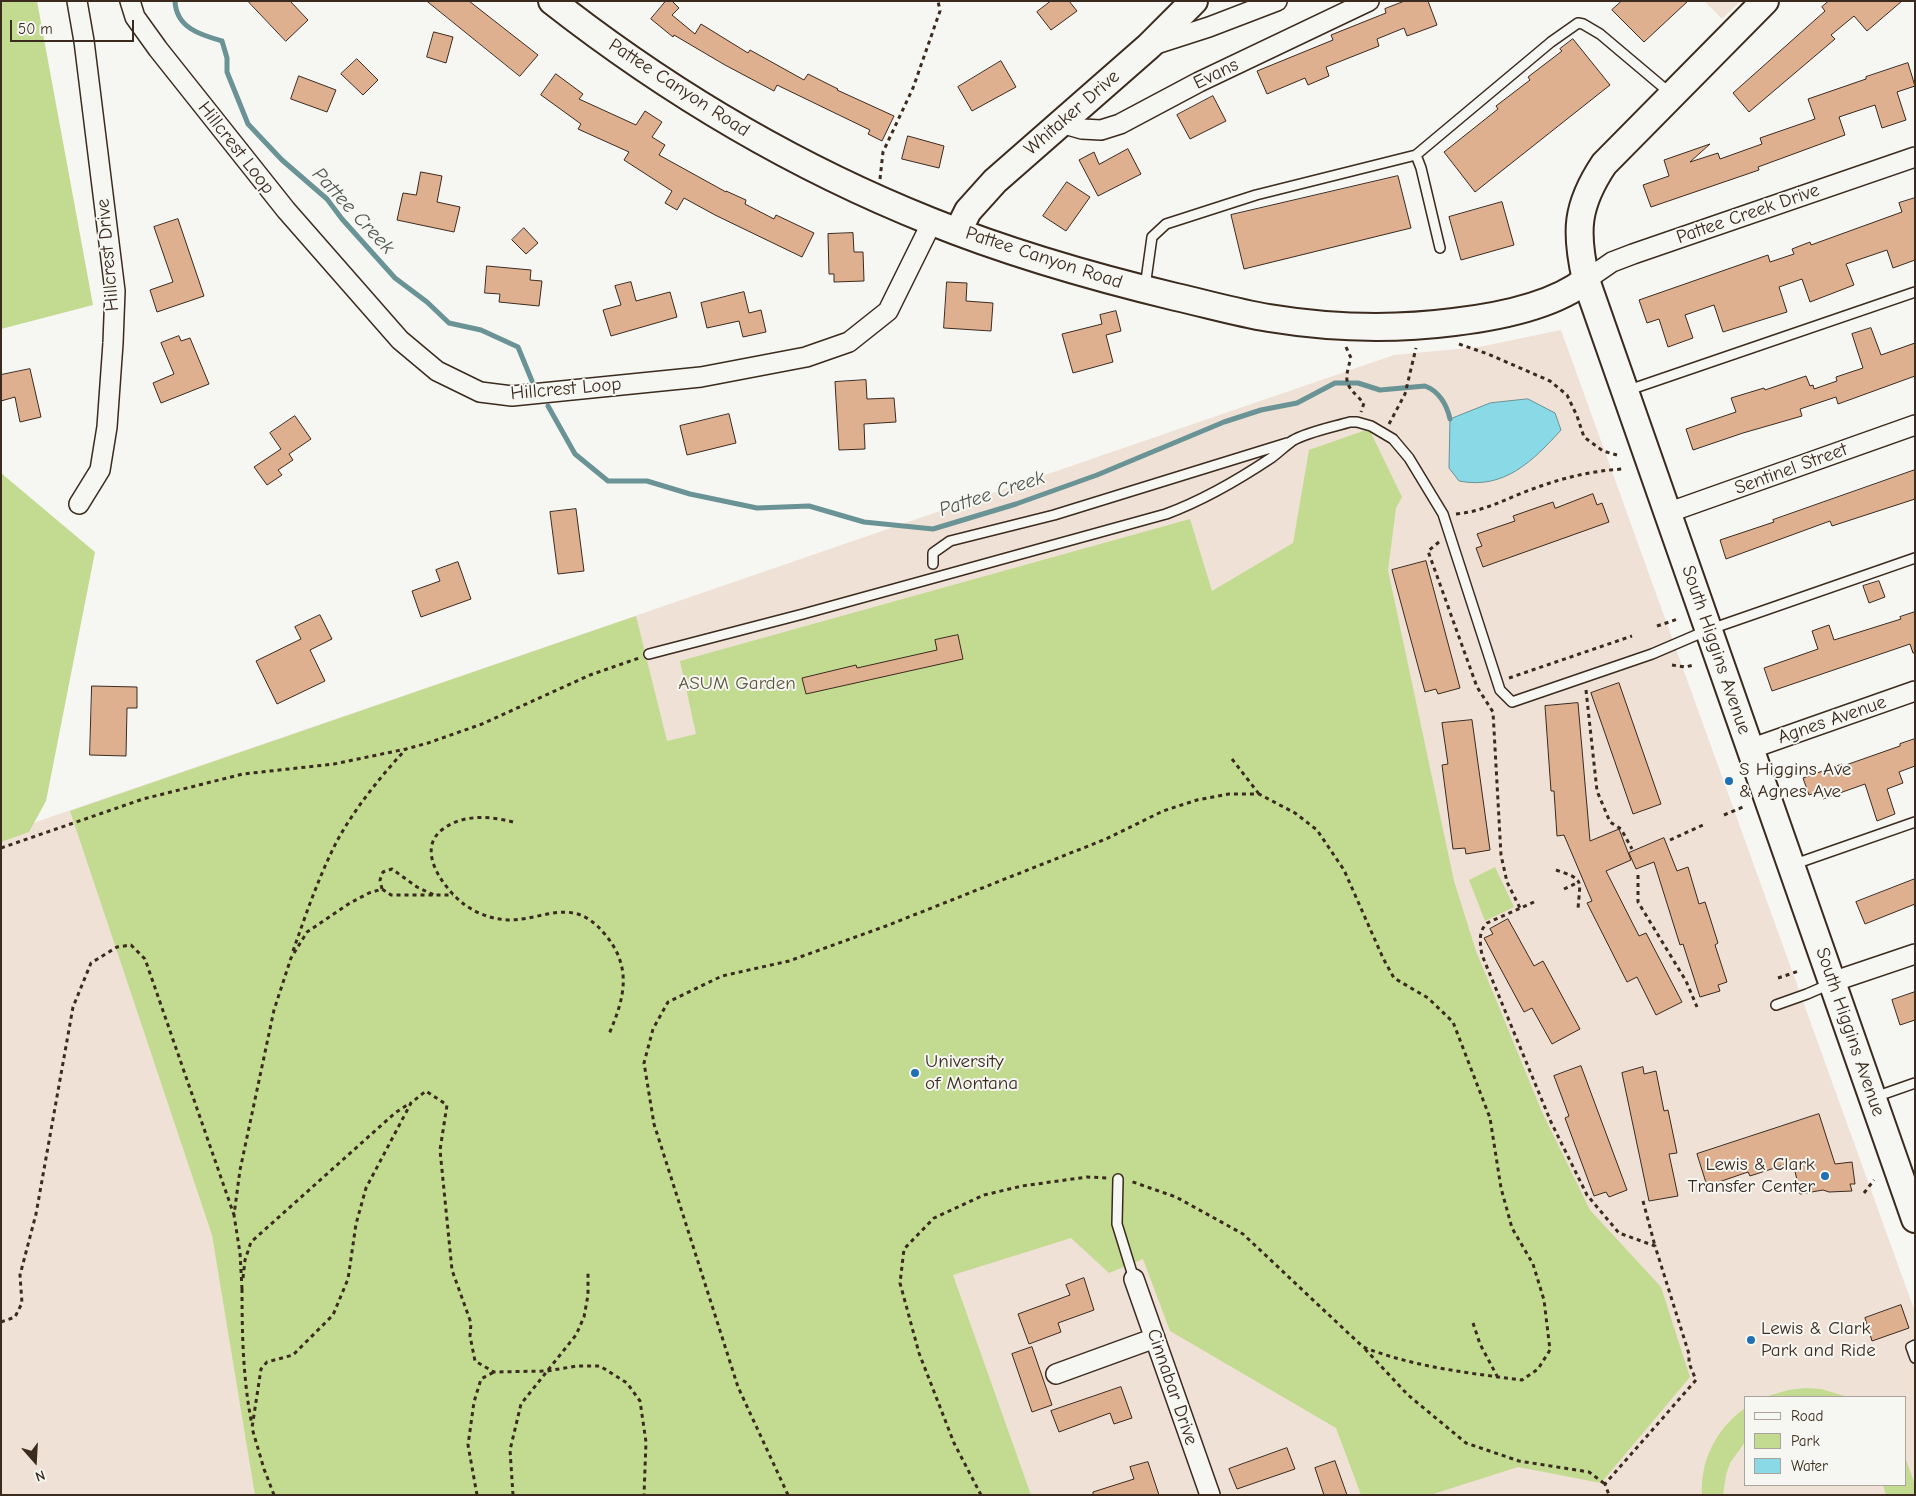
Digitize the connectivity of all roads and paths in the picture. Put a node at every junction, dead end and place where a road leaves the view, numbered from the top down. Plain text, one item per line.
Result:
1 (77, 1) edge
2 (130, 1) edge
3 (552, 1) edge
4 (938, 1) edge
5 (1194, 1) edge
6 (1277, 1) edge
7 (1369, 1) edge
8 (1765, 1) edge
9 (1149, 46) junction
10 (1672, 94) junction
11 (1061, 123) junction
12 (1416, 155) junction
13 (1915, 157) edge
14 (879, 199) junction
15 (932, 222) junction
16 (958, 231) junction
17 (1440, 248) dead end
18 (1586, 280) junction
19 (1145, 289) junction
20 (1915, 292) edge
21 (1344, 342) dead end
22 (1459, 344) dead end
23 (1416, 348) dead end
24 (1625, 392) junction
25 (1350, 422) junction
26 (1915, 425) edge
27 (1382, 432) junction
28 (1292, 441) junction
29 (1617, 455) dead end
30 (1623, 469) dead end
31 (79, 504) dead end
32 (1667, 513) junction
33 (1443, 514) junction
34 (1428, 551) dead end
35 (1915, 558) edge
36 (932, 564) dead end
37 (1678, 619) dead end
38 (1657, 626) dead end
39 (1708, 630) junction
40 (1632, 636) dead end
41 (649, 654) joint
42 (1672, 665) dead end
43 (1694, 665) dead end
44 (1509, 678) dead end
45 (1586, 690) dead end
46 (1915, 691) edge
47 (406, 749) junction
48 (1750, 749) junction
49 (1232, 759) dead end
50 (1259, 794) junction
51 (1743, 806) dead end
52 (1724, 815) dead end
53 (513, 822) dead end
54 (1915, 822) edge
55 (1703, 825) dead end
56 (1670, 840) dead end
57 (1, 848) edge
58 (1632, 849) dead end
59 (1791, 865) junction
60 (1556, 870) dead end
61 (1638, 876) dead end
62 (1579, 882) junction
63 (382, 889) junction
64 (1564, 889) dead end
65 (454, 895) junction
66 (435, 896) junction
67 (1534, 902) dead end
68 (1520, 908) junction
69 (1578, 909) dead end
70 (1915, 954) edge
71 (291, 958) junction
72 (1799, 971) dead end
73 (1778, 978) dead end
74 (1832, 982) junction
75 (1776, 1005) dead end
76 (1697, 1007) dead end
77 (609, 1034) dead end
78 (1915, 1083) edge
79 (1872, 1097) junction
80 (411, 1103) junction
81 (1118, 1179) junction
82 (1874, 1180) dead end
83 (1864, 1193) dead end
84 (1643, 1201) dead end
85 (234, 1215) junction
86 (1915, 1218) edge
87 (1655, 1246) junction
88 (588, 1271) dead end
89 (1134, 1279) joint
90 (242, 1289) junction
91 (1, 1322) edge
92 (1473, 1323) dead end
93 (1155, 1338) junction
94 (1915, 1345) edge
95 (1363, 1347) junction
96 (1915, 1358) edge
97 (547, 1371) junction
98 (494, 1372) junction
99 (1056, 1374) dead end
100 (1497, 1377) junction
101 (252, 1428) junction
102 (1605, 1484) junction
103 (274, 1495) edge
104 (477, 1495) edge
105 (513, 1495) edge
106 (644, 1495) edge
107 (788, 1495) edge
108 (981, 1495) edge
109 (1210, 1495) edge
110 (1608, 1495) edge

1 - 31 street, Hillcrest Drive
2 - 15 street, Hillcrest Loop
3 - 14 street, Pattee Canyon Road
4 - 14 path
5 - 9 street, Whitaker Drive
6 - 9 street
7 - 11 street, Evans
8 - 10 street, South Higgins Avenue
9 - 11 street, Whitaker Drive
10 - 12 lane
10 - 18 street, South Higgins Avenue
11 - 16 street, Whitaker Drive
12 - 17 lane
12 - 19 lane
13 - 18 street, Pattee Creek Drive
14 - 15 street, Pattee Canyon Road
15 - 16 street, Pattee Canyon Road
16 - 19 street, Pattee Canyon Road
18 - 19 street, Pattee Canyon Road
18 - 24 street, South Higgins Avenue
20 - 24 lane
21 - 25 path
22 - 29 path
23 - 27 path
24 - 32 street, South Higgins Avenue
25 - 27 lane
25 - 28 lane
26 - 32 street, Sentinel Street
27 - 33 lane
28 - 36 lane
28 - 41 lane
30 - 33 path
32 - 39 street, South Higgins Avenue
33 - 39 lane
34 - 68 path
35 - 39 lane
37 - 38 path
39 - 48 street, South Higgins Avenue
40 - 44 path
41 - 47 path
42 - 43 path
45 - 58 path
46 - 48 street, Agnes Avenue
47 - 57 path
47 - 71 path
48 - 59 street, South Higgins Avenue
49 - 50 path
50 - 100 path
50 - 107 path
51 - 52 path
53 - 65 path
54 - 59 lane
55 - 56 path
59 - 74 street, South Higgins Avenue
60 - 62 path
61 - 76 path
62 - 64 path
62 - 69 path
63 - 66 path
63 - 66 path
63 - 71 path
65 - 66 path
65 - 77 path
67 - 68 path
68 - 87 path
70 - 74 street
71 - 85 path
72 - 73 path
74 - 75 lane
74 - 79 street, South Higgins Avenue
78 - 79 lane
79 - 86 street, South Higgins Avenue
80 - 90 path
80 - 98 path
80 - 101 path
81 - 89 lane
81 - 95 path
81 - 108 path
82 - 83 path
84 - 87 path
85 - 90 path
85 - 91 path
87 - 102 path
88 - 97 path
89 - 93 street, Cinnabar Drive
90 - 101 path
92 - 100 path
93 - 99 street
93 - 109 street, Cinnabar Drive
94 - 96 lane
95 - 100 path
95 - 102 path
97 - 98 path
97 - 105 path
97 - 106 path
98 - 104 path
101 - 103 path
102 - 110 path

